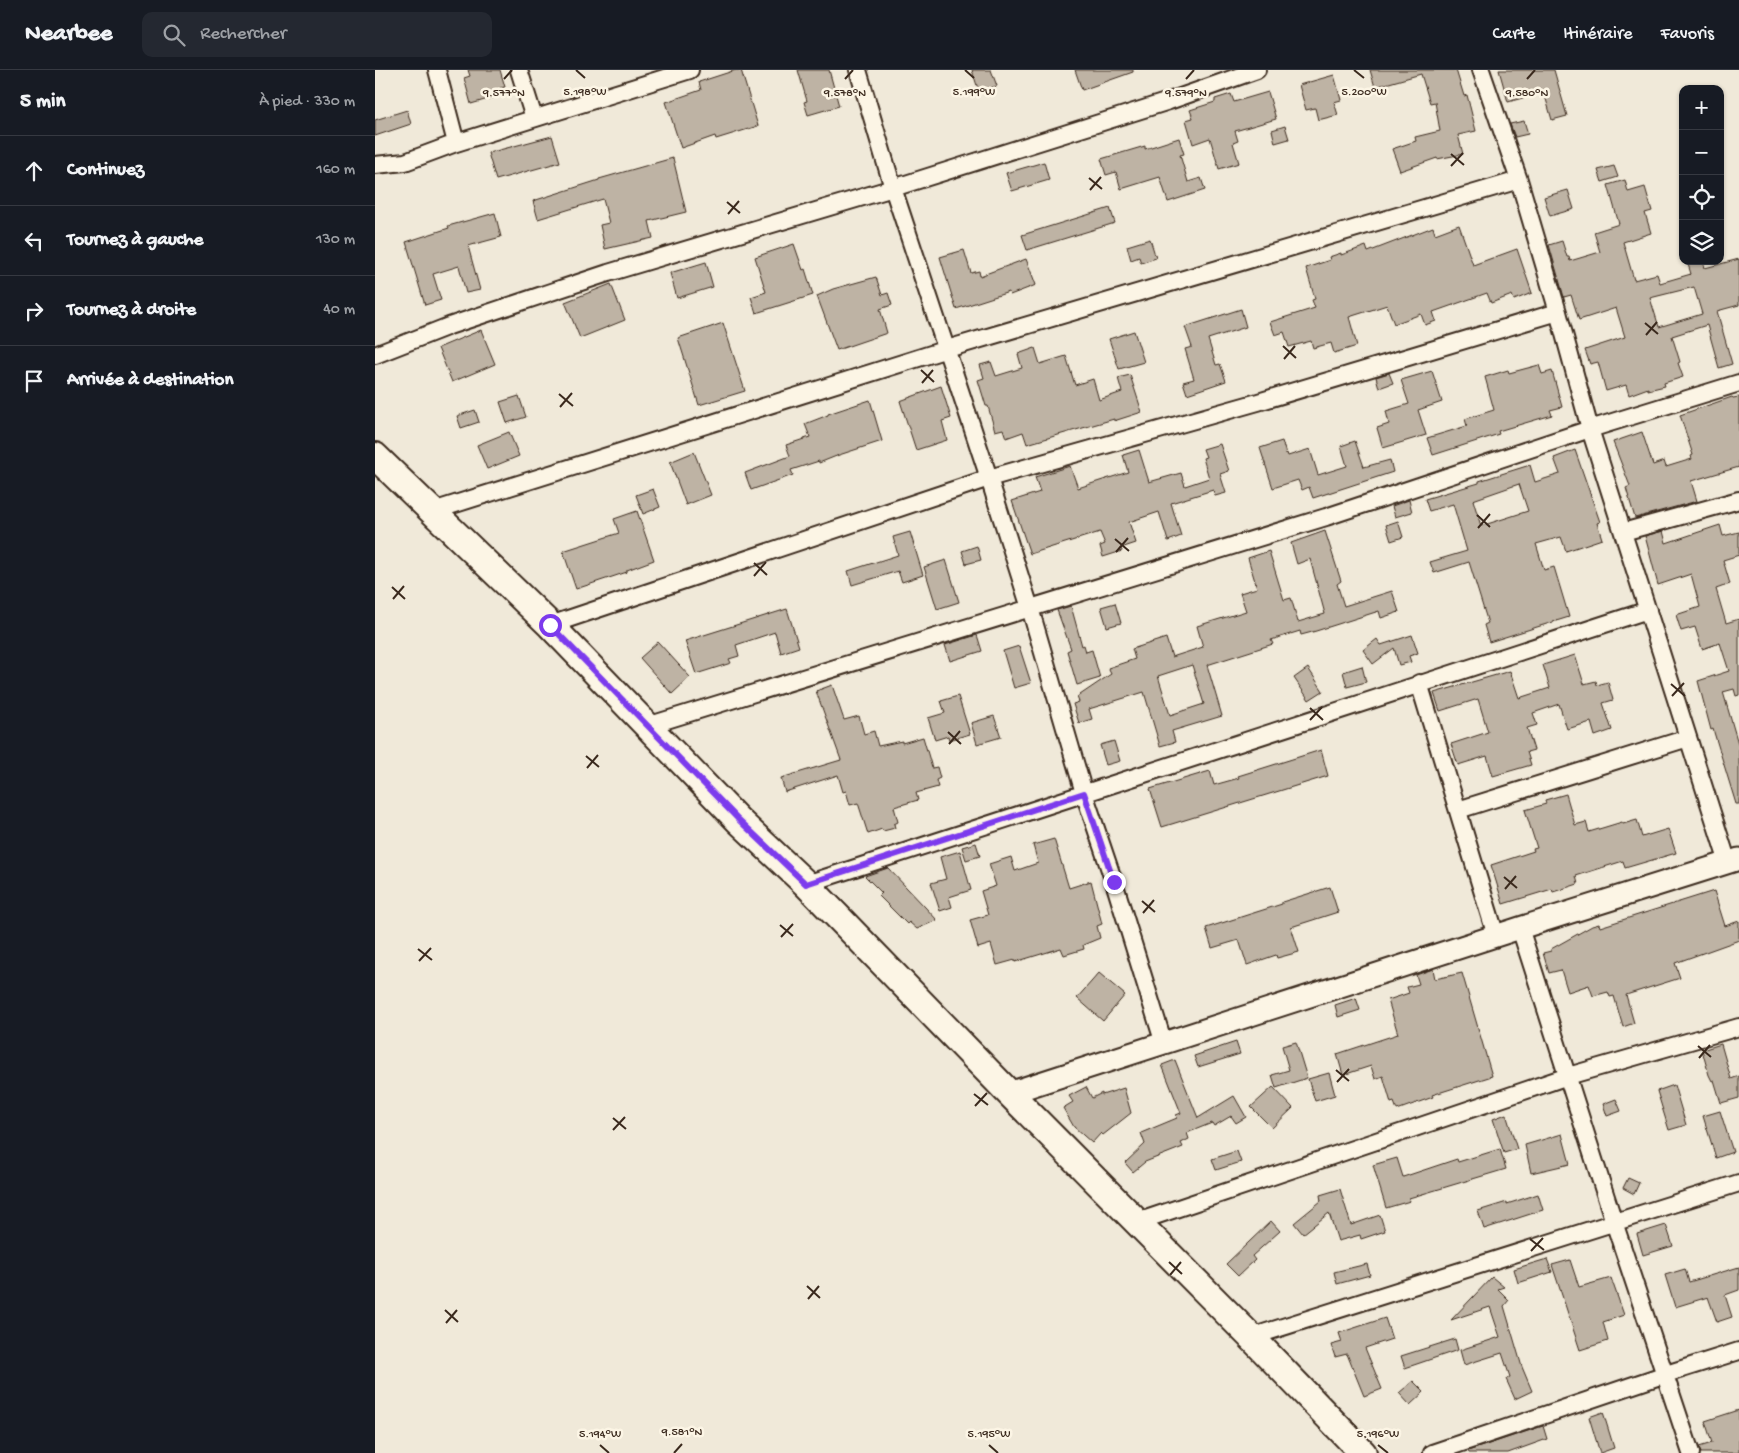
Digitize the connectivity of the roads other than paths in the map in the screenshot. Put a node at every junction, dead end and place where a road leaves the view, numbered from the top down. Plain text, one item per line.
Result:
1 (437, 70) edge
2 (519, 70) edge
3 (690, 70) edge
4 (858, 70) edge
5 (1257, 70) edge
6 (1481, 70) edge
7 (534, 118) junction
8 (456, 143) junction
9 (375, 166) edge
10 (1519, 180) junction
11 (893, 188) junction
12 (1558, 312) junction
13 (947, 349) junction
14 (375, 355) edge
15 (1739, 383) edge
16 (1590, 429) junction
17 (375, 456) edge
18 (989, 478) junction
19 (1739, 500) edge
20 (433, 511) junction
21 (1623, 532) junction
22 (1029, 608) junction
23 (1648, 610) junction
24 (550, 625) junction
25 (1419, 683) junction
26 (647, 726) junction
27 (1688, 738) junction
28 (1084, 793) junction
29 (1458, 810) junction
30 (1733, 861) edge
31 (806, 884) junction
32 (1520, 928) junction
33 (1496, 936) junction
34 (1739, 1027) edge
35 (1164, 1044) junction
36 (1568, 1076) junction
37 (1009, 1093) junction
38 (1739, 1183) edge
39 (1137, 1222) junction
40 (1614, 1222) junction
41 (1251, 1337) junction
42 (1739, 1351) edge
43 (1666, 1374) junction
44 (1363, 1453) edge
45 (1431, 1453) edge
46 (1691, 1453) edge

1 - 8 street
2 - 7 street
3 - 7 street
4 - 11 street
5 - 11 street
6 - 10 street
7 - 8 street
8 - 9 street
10 - 12 street
10 - 13 street
11 - 13 street
11 - 14 street
12 - 16 street
12 - 18 street
13 - 18 street
13 - 20 street
15 - 16 street
16 - 21 street
16 - 22 street
17 - 20 main road
18 - 22 street
18 - 24 street
19 - 21 street
20 - 24 main road
21 - 23 street
22 - 26 street
22 - 28 street
23 - 25 street
23 - 27 street
24 - 26 main road
25 - 28 street
25 - 29 street
26 - 31 main road
27 - 29 street
27 - 30 street
28 - 31 street
28 - 35 street
29 - 33 street
30 - 32 street
31 - 37 main road
32 - 33 street
32 - 36 street
33 - 35 street
34 - 36 street
35 - 37 street
36 - 39 street
36 - 40 street
37 - 39 main road
38 - 40 street
39 - 41 main road
40 - 41 street
40 - 43 street
41 - 44 main road
42 - 43 street
43 - 45 street
43 - 46 street

